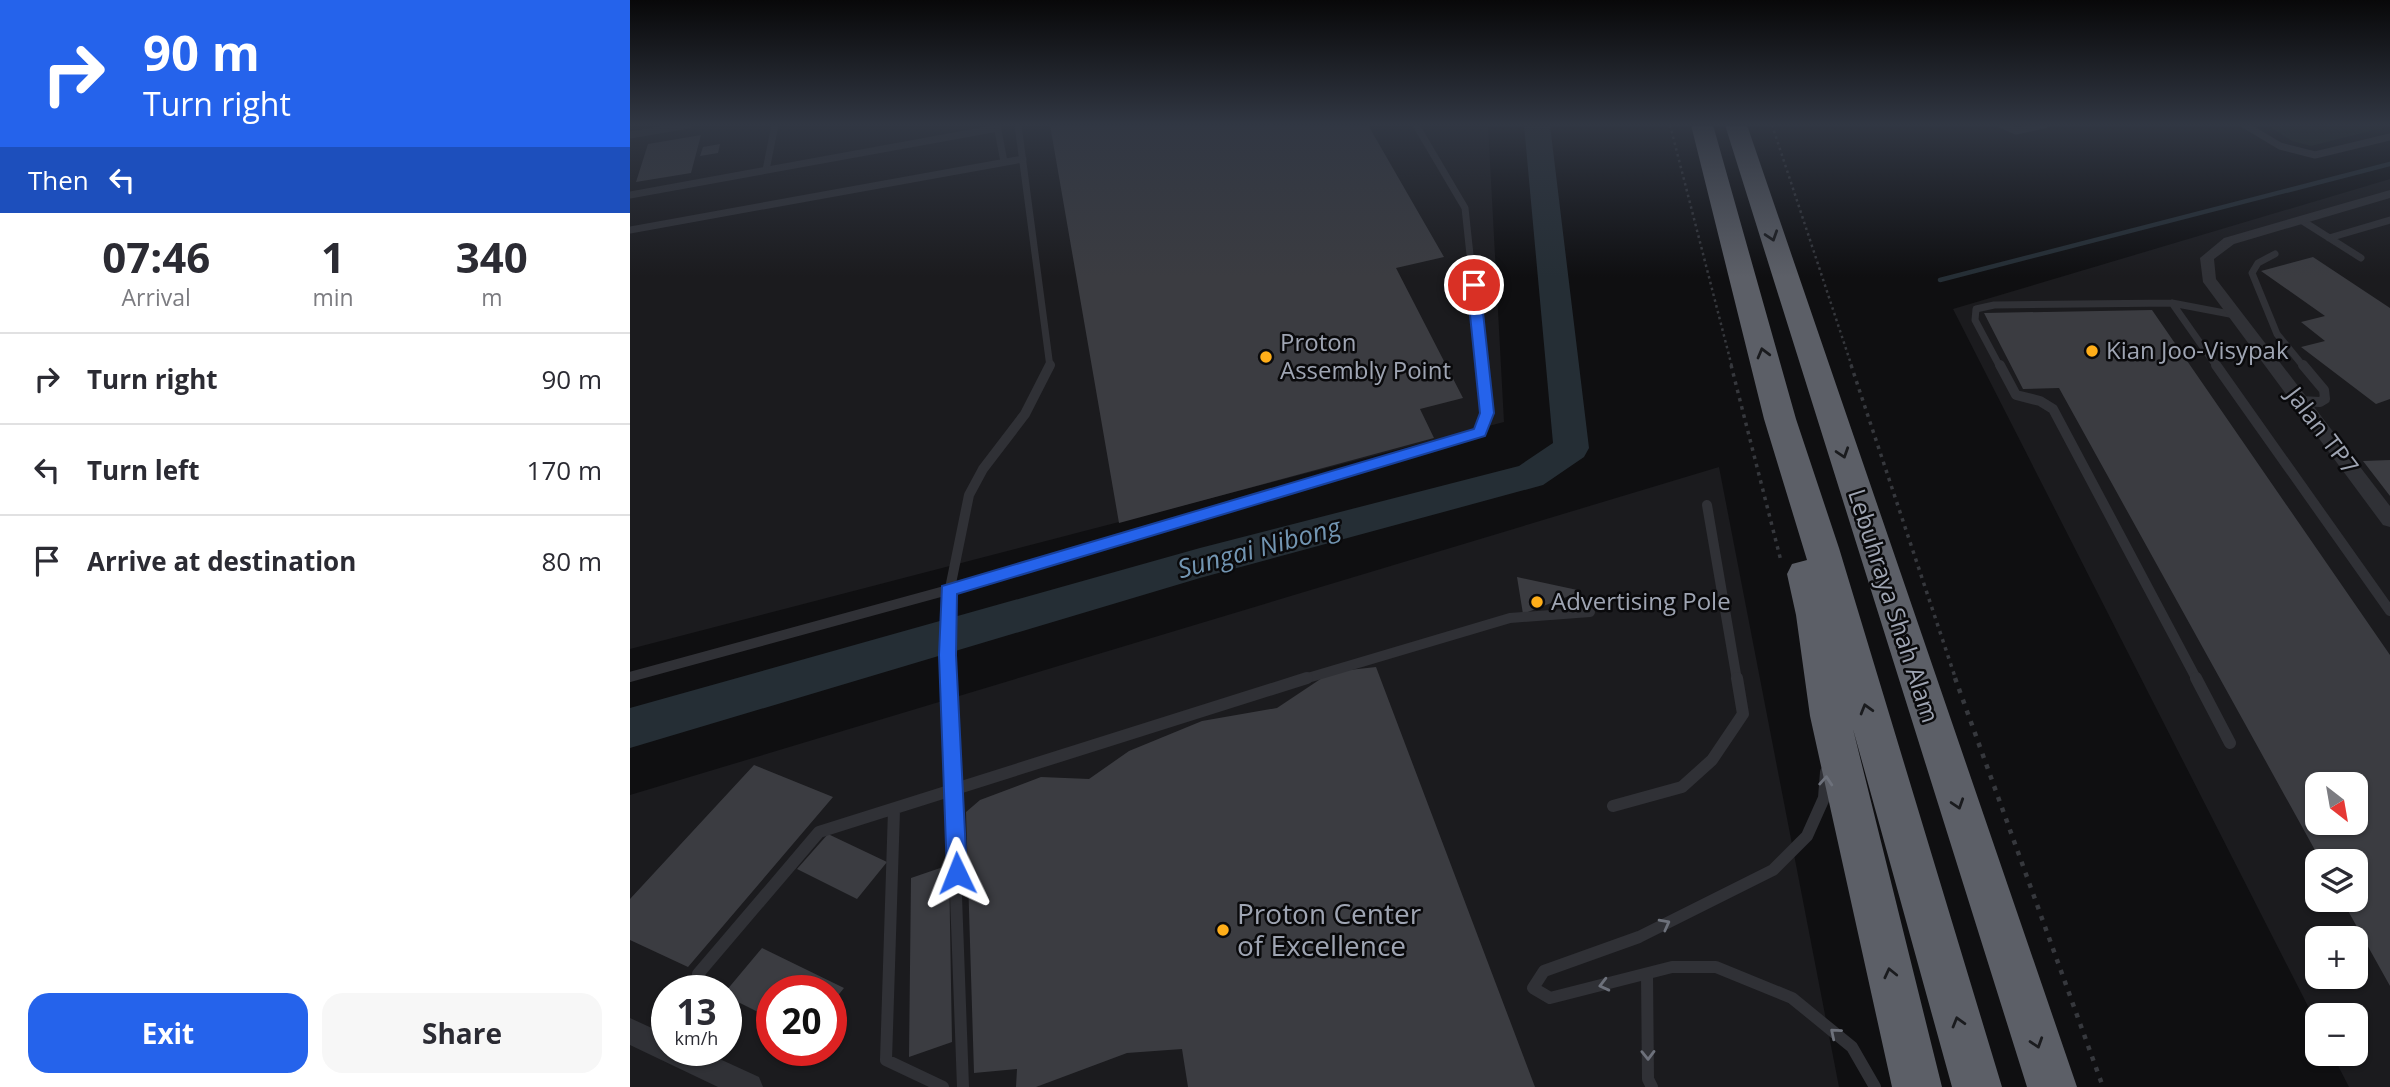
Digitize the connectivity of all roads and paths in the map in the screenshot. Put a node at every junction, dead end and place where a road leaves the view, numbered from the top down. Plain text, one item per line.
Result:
1 (734, 176) edge
2 (929, 176) edge
3 (1025, 176) edge
4 (1446, 176) edge
5 (1683, 176) edge
6 (1715, 176) edge
7 (1752, 176) edge
8 (1789, 176) edge
9 (2390, 194) edge
10 (630, 195) edge
11 (2390, 219) edge
12 (2301, 220) junction
13 (630, 230) edge
14 (2329, 238) junction
15 (2275, 254) dead end
16 (2361, 258) dead end
17 (2172, 303) junction
18 (2235, 315) junction
19 (2300, 401) junction
20 (1780, 419) junction
21 (1707, 505) dead end
22 (2390, 520) edge
23 (1784, 571) dead end
24 (948, 590) junction
25 (2390, 611) edge
26 (1590, 612) dead end
27 (630, 677) edge
28 (1830, 716) junction
29 (2230, 743) dead end
30 (954, 792) junction
31 (1613, 806) dead end
32 (894, 810) junction
33 (698, 974) dead end
34 (1647, 974) junction
35 (630, 1031) edge
36 (651, 1041) edge
37 (704, 1066) edge
38 (749, 1087) edge
39 (943, 1087) edge
40 (963, 1087) edge
41 (1652, 1087) edge
42 (1875, 1087) edge
43 (1917, 1087) edge
44 (1977, 1087) edge
45 (2052, 1087) edge
46 (2103, 1087) edge

1 - 10 lane
2 - 13 lane
3 - 24 lane
4 - 24 lane
5 - 23 path
20 -> 6 highway, Lebuhraya Shah Alam
7 -> 45 highway, Lebuhraya Shah Alam
8 - 46 path
9 - 12 street, Jalan TP7
11 - 14 lane
12 - 14 lane
12 - 18 street, Jalan TP7
14 - 16 lane
15 - 19 lane
17 - 18 lane
17 - 25 lane
17 - 29 lane
18 - 19 street, Jalan TP7
19 - 22 street, Jalan TP7
20 - 28 highway
44 -> 20 highway, Lebuhraya Shah Alam
21 - 31 lane
24 - 27 lane
24 - 30 lane
26 - 30 lane
34 -> 28 lane
43 -> 28 highway
30 - 32 lane
30 - 40 lane
32 - 33 lane
32 - 39 lane
34 -> 41 lane
42 -> 34 lane
35 - 36 street
37 - 38 street

